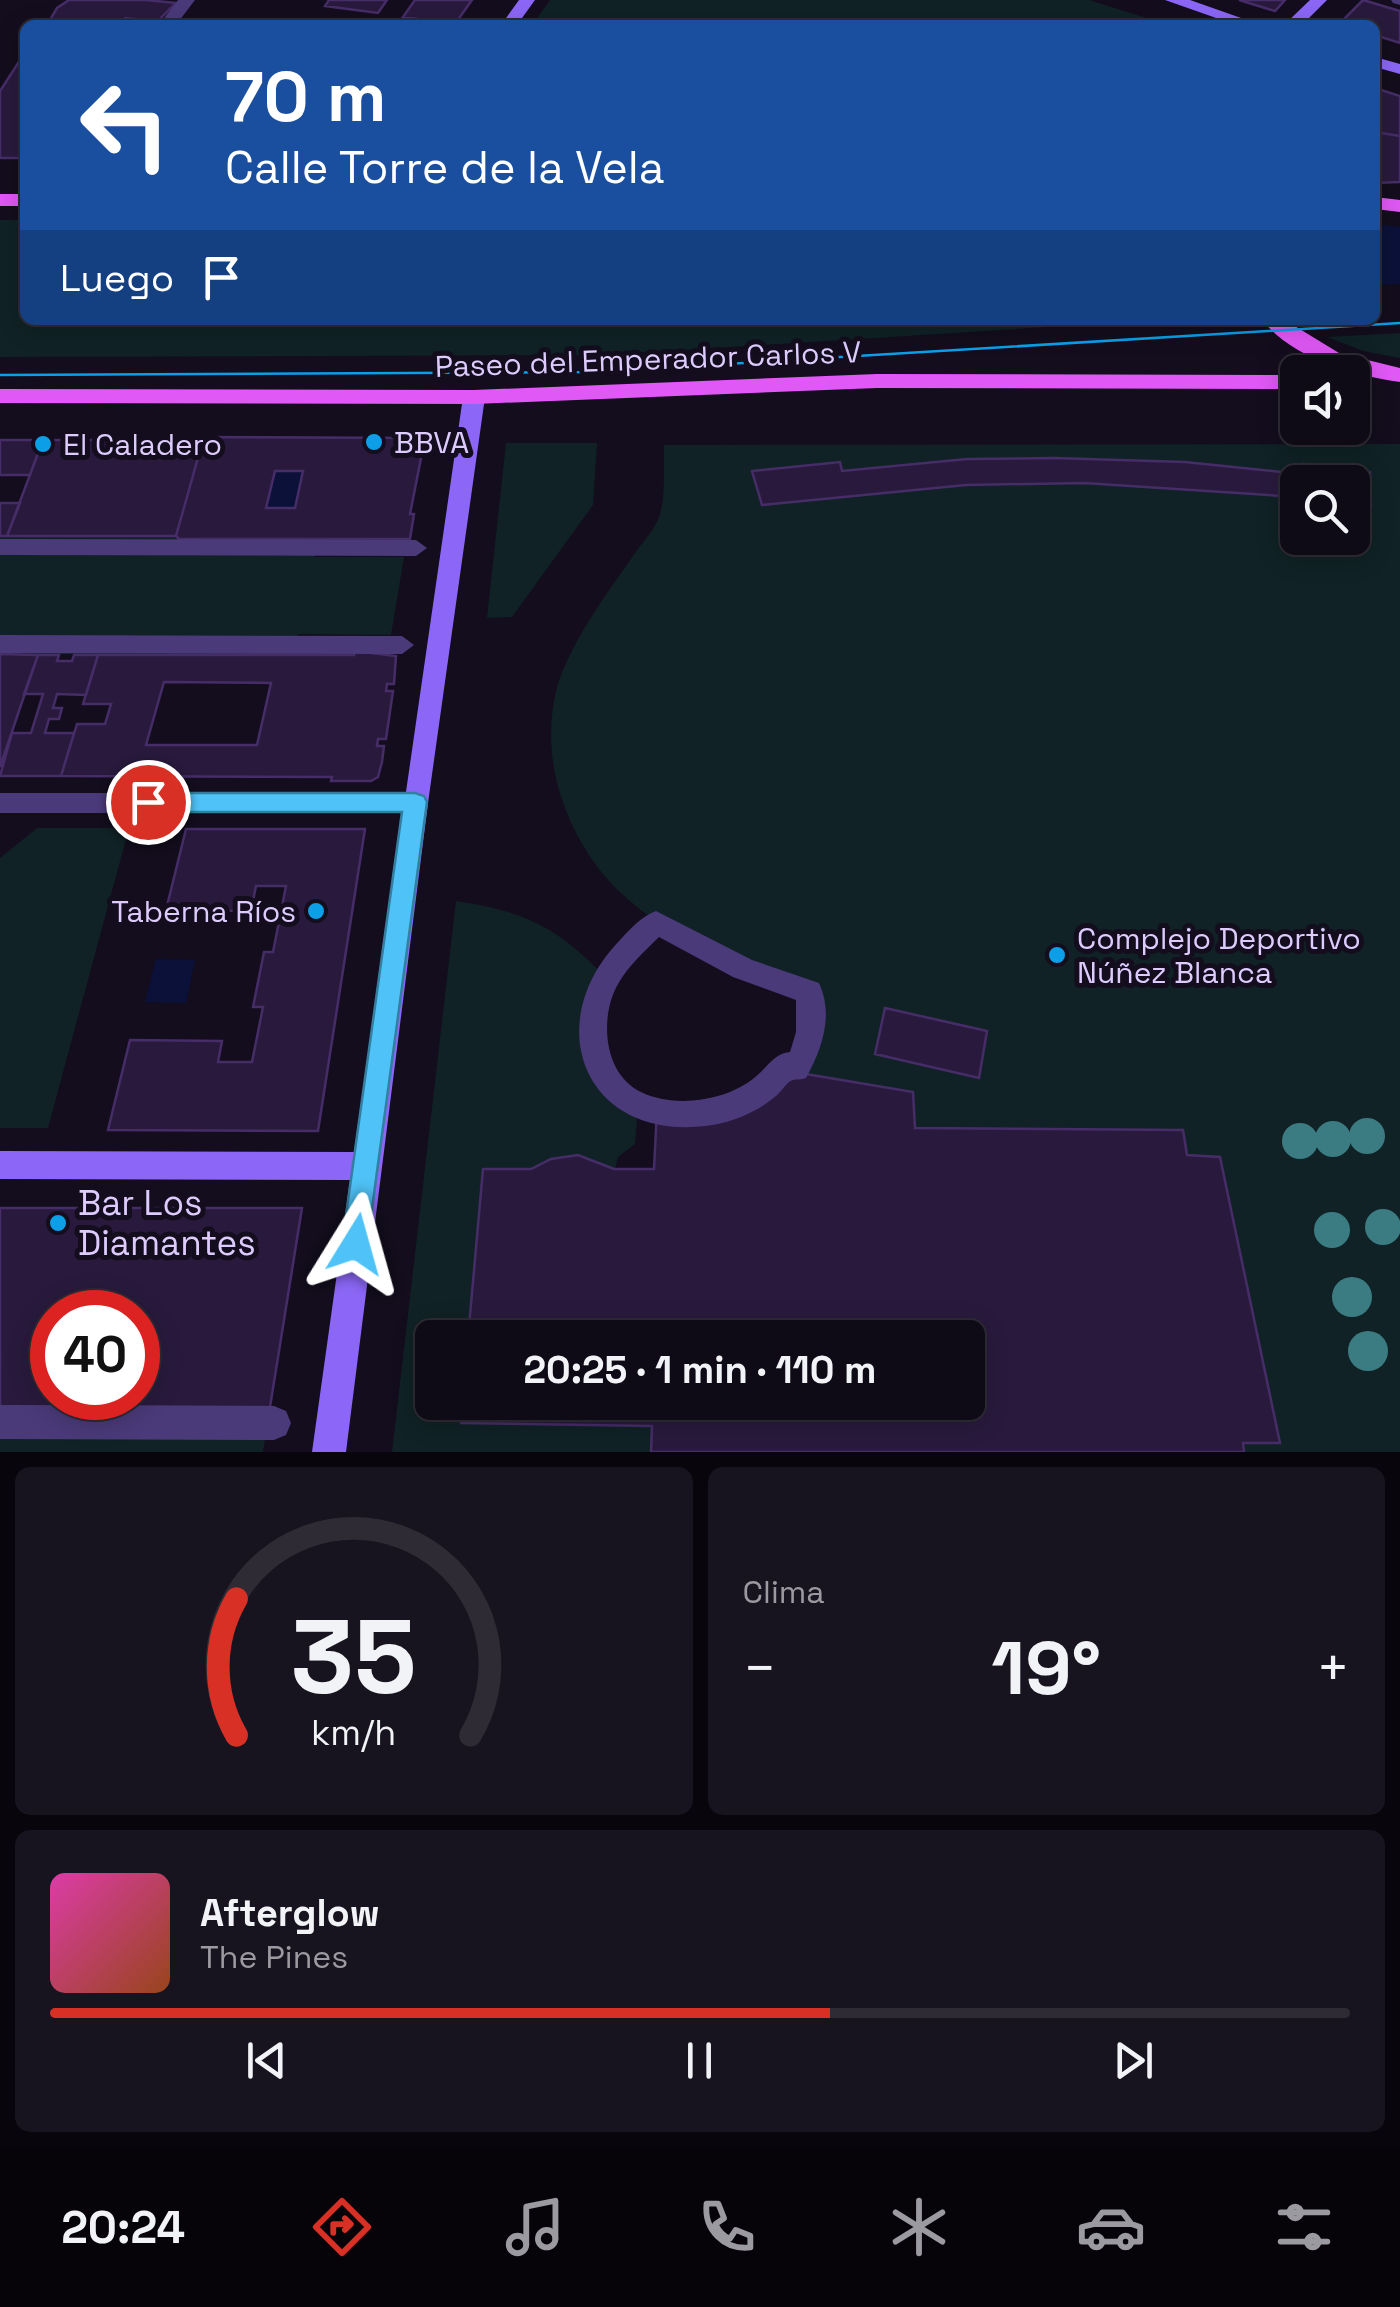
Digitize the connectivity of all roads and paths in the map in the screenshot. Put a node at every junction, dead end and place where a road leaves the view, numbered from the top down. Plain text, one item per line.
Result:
1 (187, 0) edge
2 (1173, 0) edge
3 (1319, 0) edge
4 (171, 20) edge
5 (1238, 20) edge
6 (1297, 20) edge
7 (1280, 325) edge
8 (1400, 376) edge
9 (1370, 379) edge
10 (1280, 382) edge
11 (0, 396) edge
12 (474, 398) junction
13 (0, 547) edge
14 (416, 548) dead end
15 (0, 644) edge
16 (402, 645) dead end
17 (0, 802) edge
18 (415, 802) junction
19 (593, 1056) joint
20 (0, 1164) edge
21 (367, 1166) junction
22 (0, 1422) edge
23 (274, 1423) dead end
24 (329, 1452) edge

1 - 4 street
2 - 5 street
3 - 6 street
7 - 8 main road
8 - 9 main road
10 - 12 main road, Paseo del Emperador Carlos V
11 - 12 main road, Paseo del Emperador Carlos V
12 - 18 street
13 - 14 street
15 - 16 street
17 - 18 street
18 - 21 street
19 - 19 street
20 - 21 street
21 - 24 street
22 - 23 street

